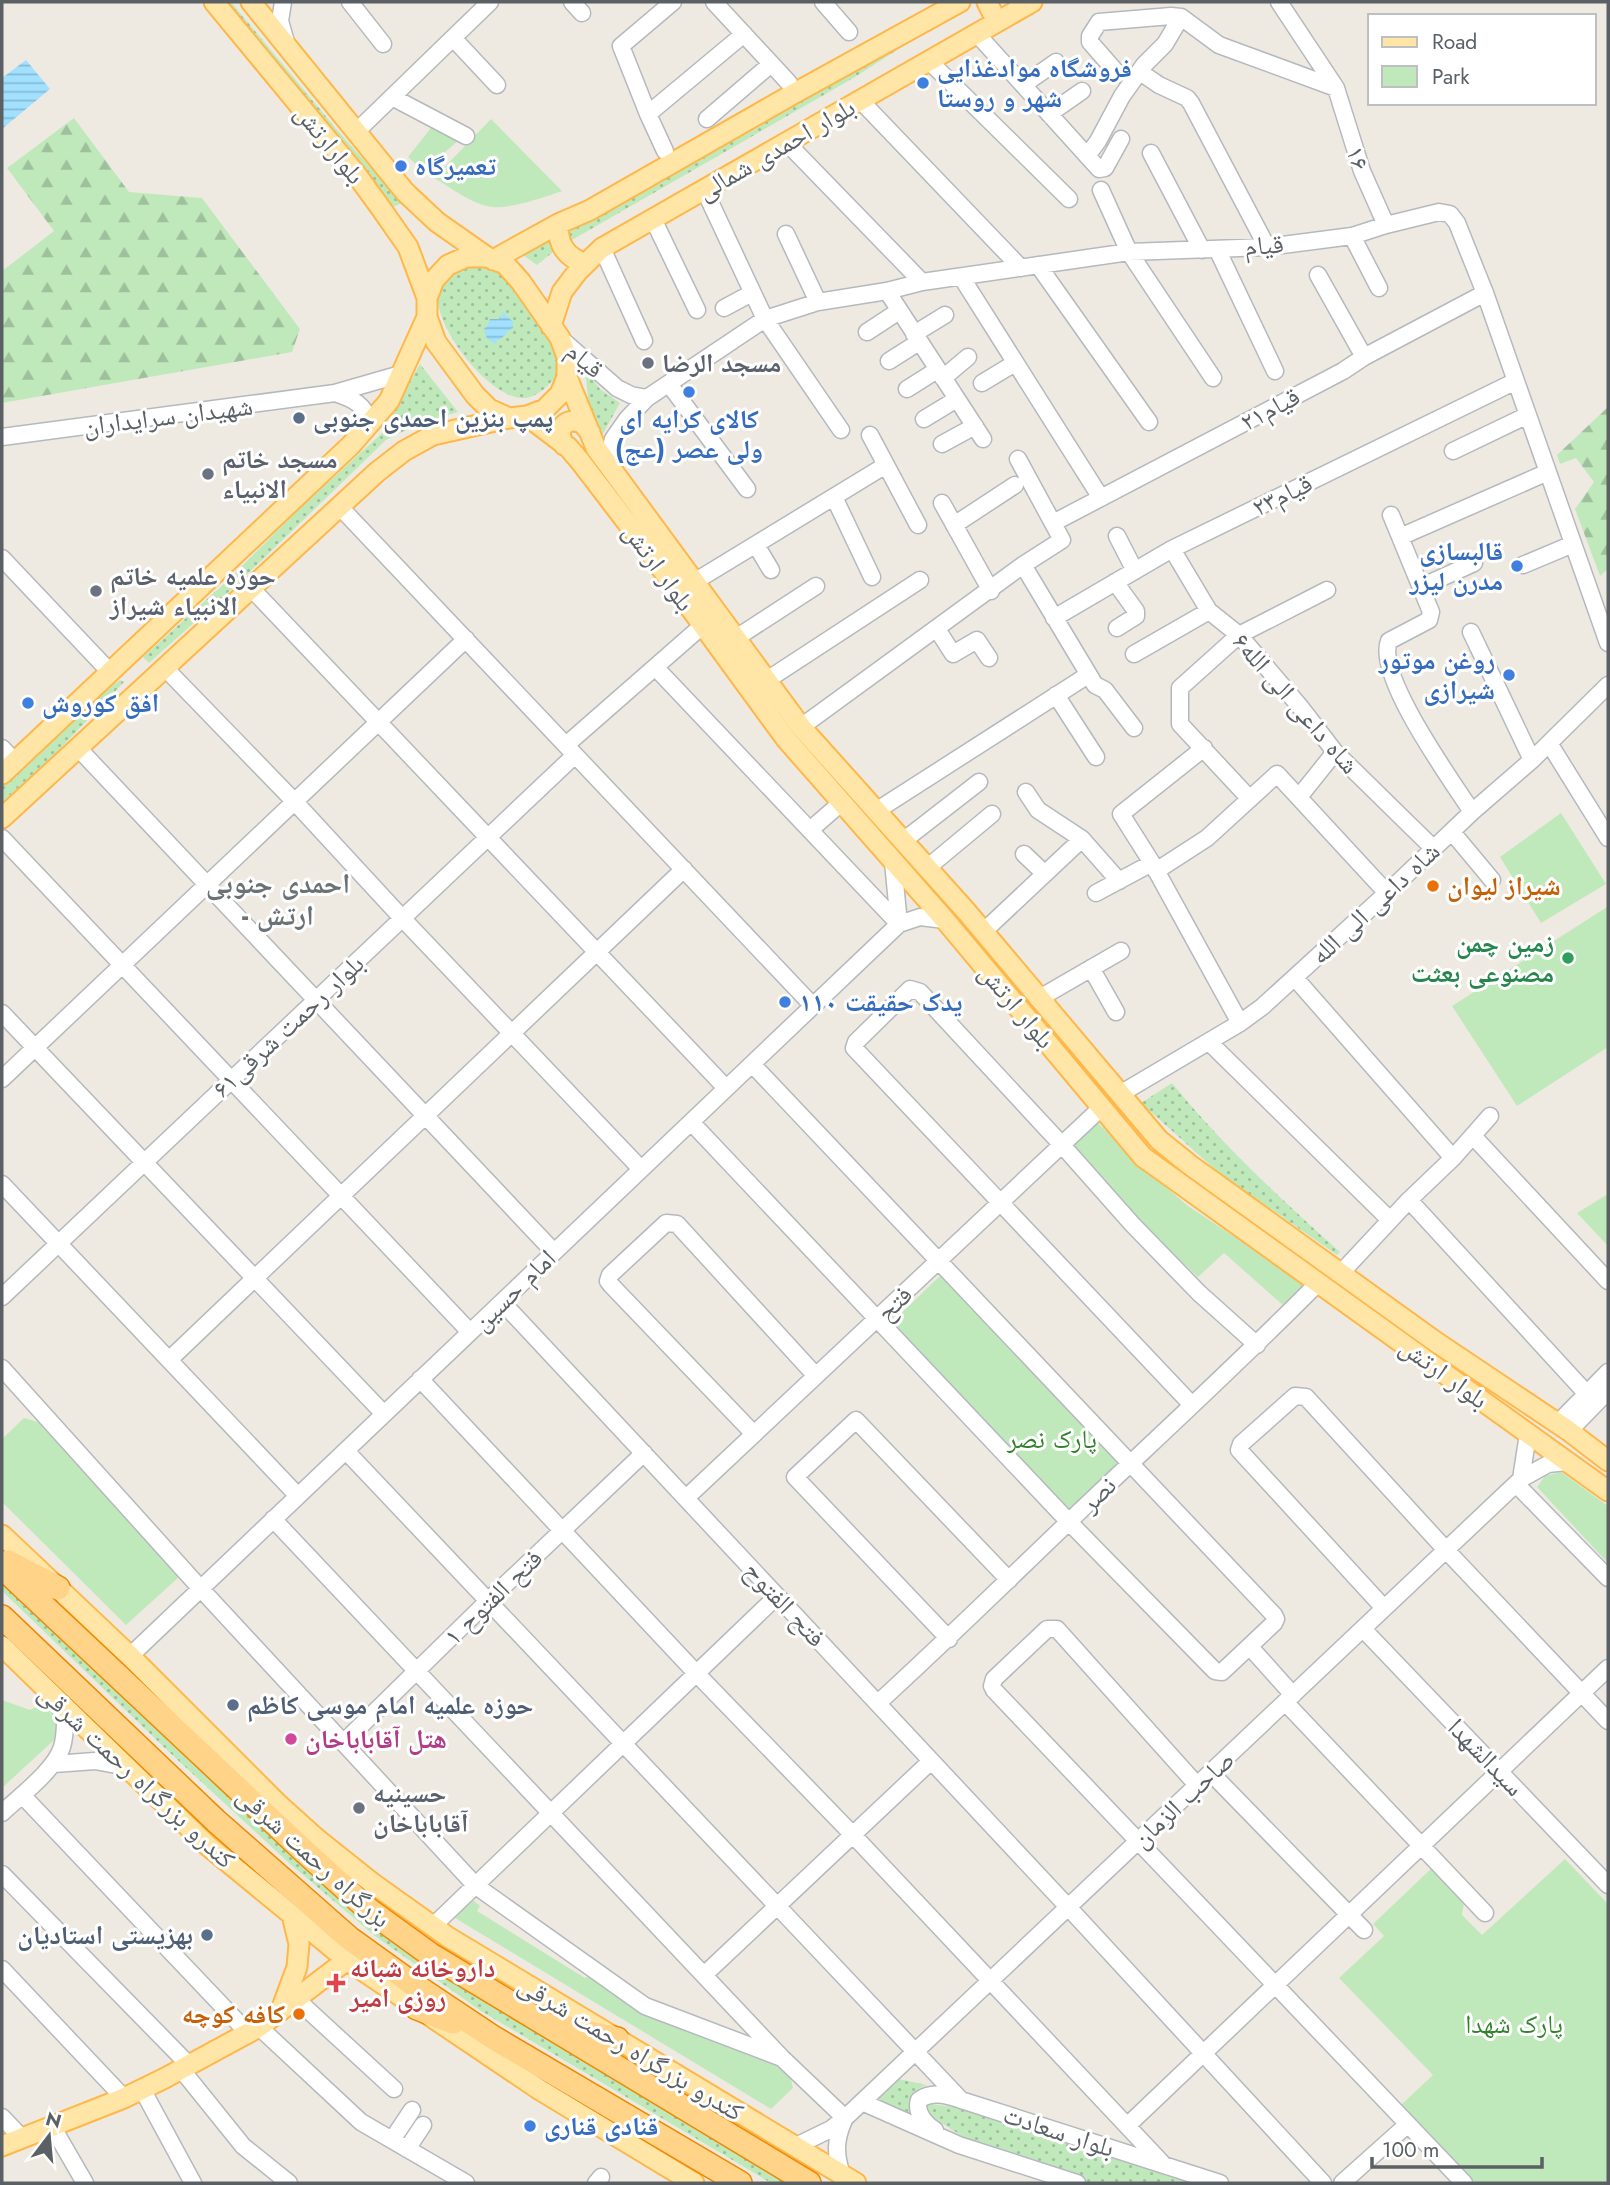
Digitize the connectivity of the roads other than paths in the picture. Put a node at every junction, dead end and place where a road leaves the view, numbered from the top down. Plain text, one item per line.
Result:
1 (214, 2) edge
2 (251, 2) edge
3 (283, 2) edge
4 (349, 2) edge
5 (490, 2) edge
6 (673, 2) edge
7 (714, 2) edge
8 (823, 2) edge
9 (960, 2) edge
10 (986, 2) edge
11 (1032, 2) edge
12 (1279, 2) edge
13 (1181, 17) junction
14 (997, 22) junction
15 (849, 32) dead end
16 (744, 34) junction
17 (977, 34) junction
18 (453, 38) junction
19 (383, 44) dead end
20 (288, 48) junction
21 (929, 61) junction
22 (1056, 62) dead end
23 (771, 64) junction
24 (1140, 72) junction
25 (1118, 75) dead end
26 (789, 83) dead end
27 (496, 85) dead end
28 (1023, 85) junction
29 (1336, 88) junction
30 (1082, 91) dead end
31 (392, 97) junction
32 (860, 100) junction
33 (648, 114) junction
34 (1049, 114) junction
35 (707, 120) dead end
36 (357, 131) junction
37 (466, 136) dead end
38 (1121, 139) dead end
39 (787, 143) junction
40 (665, 151) dead end
41 (1151, 153) dead end
42 (1087, 156) junction
43 (704, 189) junction
44 (1101, 190) dead end
45 (405, 192) junction
46 (1069, 199) dead end
47 (380, 207) junction
48 (653, 219) junction
49 (558, 224) junction
50 (1385, 225) junction
51 (786, 234) dead end
52 (1352, 236) junction
53 (1267, 247) junction
54 (602, 248) junction
55 (1210, 249) junction
56 (1129, 253) junction
57 (490, 258) junction
58 (585, 264) junction
59 (1038, 265) junction
60 (1021, 268) junction
61 (1318, 275) dead end
62 (962, 278) junction
63 (922, 282) junction
64 (1379, 288) dead end
65 (887, 291) junction
66 (752, 293) junction
67 (1485, 293) junction
68 (818, 302) junction
69 (427, 307) junction
70 (723, 308) dead end
71 (697, 310) dead end
72 (899, 311) junction
73 (946, 315) dead end
74 (765, 319) junction
75 (555, 332) junction
76 (867, 332) dead end
77 (916, 338) junction
78 (644, 341) dead end
79 (968, 356) dead end
80 (1364, 357) junction
81 (889, 361) dead end
82 (1015, 363) junction
83 (1275, 371) dead end
84 (401, 374) junction
85 (940, 374) junction
86 (567, 377) junction
87 (1213, 378) dead end
88 (1516, 381) junction
89 (982, 383) dead end
90 (669, 384) junction
91 (907, 389) dead end
92 (335, 393) junction
93 (647, 398) junction
94 (957, 399) junction
95 (1528, 415) junction
96 (518, 417) junction
97 (924, 419) dead end
98 (1149, 422) dead end
99 (370, 424) junction
100 (841, 430) dead end
101 (590, 432) junction
102 (870, 435) dead end
103 (2, 437) edge
104 (942, 444) dead end
105 (564, 445) junction
106 (1453, 451) dead end
107 (1018, 459) dead end
108 (607, 463) junction
109 (886, 465) junction
110 (1548, 472) junction
111 (1015, 485) dead end
112 (747, 489) dead end
113 (834, 497) junction
114 (1101, 498) junction
115 (942, 503) dead end
116 (340, 506) junction
117 (1391, 515) dead end
118 (1053, 523) junction
119 (918, 525) dead end
120 (954, 525) junction
121 (1117, 536) dead end
122 (1401, 537) junction
123 (1573, 544) junction
124 (755, 545) junction
125 (1172, 549) junction
126 (2, 558) edge
127 (1474, 563) dead end
128 (1023, 565) junction
129 (1523, 565) dead end
130 (771, 570) dead end
131 (1135, 570) junction
132 (872, 577) dead end
133 (920, 580) dead end
134 (694, 582) junction
135 (1115, 582) junction
136 (816, 586) dead end
137 (1421, 587) junction
138 (251, 588) junction
139 (1327, 590) dead end
140 (990, 591) junction
141 (1209, 611) junction
142 (1054, 618) junction
143 (702, 626) junction
144 (1117, 628) dead end
145 (937, 629) junction
146 (1471, 632) dead end
147 (1239, 635) junction
148 (736, 638) junction
149 (466, 639) junction
150 (1608, 643) edge
151 (1134, 654) dead end
152 (989, 658) dead end
153 (116, 666) junction
154 (655, 667) junction
155 (165, 668) junction
156 (1088, 675) junction
157 (767, 680) junction
158 (148, 683) junction
159 (1608, 685) edge
160 (1056, 695) junction
161 (378, 722) junction
162 (801, 727) junction
163 (1134, 728) dead end
164 (1549, 743) junction
165 (78, 748) junction
166 (1204, 748) junction
167 (570, 750) junction
168 (1335, 752) junction
169 (1096, 757) dead end
170 (1532, 760) junction
171 (6, 761) edge
172 (979, 782) dead end
173 (1026, 792) dead end
174 (1299, 797) junction
175 (1251, 799) junction
176 (295, 801) junction
177 (841, 803) junction
178 (876, 811) junction
179 (1472, 813) junction
180 (992, 814) dead end
181 (2, 818) edge
182 (810, 830) junction
183 (1452, 832) junction
184 (488, 837) junction
185 (2, 838) edge
186 (1608, 838) edge
187 (1082, 839) junction
188 (902, 841) junction
189 (1433, 848) junction
190 (1024, 854) dead end
191 (893, 862) junction
192 (1154, 867) junction
193 (927, 868) junction
194 (684, 869) junction
195 (1045, 874) junction
196 (1492, 880) dead end
197 (1119, 881) junction
198 (208, 883) junction
199 (1096, 893) dead end
200 (1387, 893) junction
201 (402, 918) junction
202 (945, 920) junction
203 (899, 924) junction
204 (983, 932) junction
205 (1121, 951) dead end
206 (597, 952) junction
207 (122, 965) junction
208 (1091, 968) junction
209 (1295, 978) junction
210 (1038, 999) junction
211 (316, 1000) junction
212 (813, 1006) junction
213 (1116, 1012) dead end
214 (2, 1013) edge
215 (1240, 1023) junction
216 (513, 1032) junction
217 (1209, 1042) junction
218 (35, 1048) junction
219 (752, 1064) junction
220 (2, 1079) edge
221 (231, 1080) junction
222 (726, 1088) junction
223 (1120, 1094) junction
224 (1102, 1108) junction
225 (427, 1115) junction
226 (1490, 1116) dead end
227 (691, 1122) junction
228 (1473, 1136) junction
229 (1062, 1145) junction
230 (1453, 1158) junction
231 (144, 1163) junction
232 (641, 1169) junction
233 (2, 1184) edge
234 (343, 1196) junction
235 (1409, 1200) junction
236 (1000, 1203) junction
237 (1390, 1220) junction
238 (58, 1244) junction
239 (554, 1252) junction
240 (940, 1260) junction
241 (1340, 1274) junction
242 (255, 1280) junction
243 (1608, 1281) edge
244 (1318, 1283) junction
245 (2, 1297) edge
246 (502, 1302) junction
247 (877, 1319) junction
248 (470, 1332) junction
249 (1257, 1345) junction
250 (170, 1359) junction
251 (2, 1368) edge
252 (1608, 1372) edge
253 (816, 1376) junction
254 (420, 1379) junction
255 (1608, 1391) edge
256 (1587, 1394) junction
257 (1192, 1405) junction
258 (384, 1414) junction
259 (1564, 1427) junction
260 (754, 1434) junction
261 (1528, 1434) junction
262 (346, 1451) junction
263 (644, 1453) junction
264 (1608, 1461) edge
265 (1567, 1462) junction
266 (1130, 1464) junction
267 (1518, 1482) junction
268 (1608, 1491) edge
269 (298, 1496) junction
270 (686, 1498) junction
271 (273, 1519) junction
272 (1069, 1522) junction
273 (563, 1530) junction
274 (2, 1535) edge
275 (1446, 1550) junction
276 (2, 1559) edge
277 (2, 1567) edge
278 (1608, 1578) edge
279 (1009, 1580) junction
280 (58, 1588) junction
281 (201, 1588) junction
282 (777, 1596) junction
283 (488, 1601) junction
284 (1384, 1608) junction
285 (2, 1617) edge
286 (1363, 1629) junction
287 (948, 1639) junction
288 (2, 1646) edge
289 (1250, 1647) junction
290 (130, 1656) junction
291 (1608, 1668) edge
292 (417, 1670) junction
293 (696, 1674) junction
294 (1582, 1693) junction
295 (1289, 1699) junction
296 (877, 1703) junction
297 (65, 1708) junction
298 (1608, 1721) edge
299 (344, 1742) junction
300 (623, 1744) junction
301 (932, 1761) junction
302 (54, 1764) junction
303 (127, 1767) junction
304 (1499, 1771) junction
305 (1210, 1773) junction
306 (1197, 1785) junction
307 (22, 1794) junction
308 (277, 1803) junction
309 (552, 1812) junction
310 (2, 1814) edge
311 (853, 1835) junction
312 (1139, 1840) junction
313 (1422, 1845) junction
314 (303, 1850) junction
315 (2, 1874) edge
316 (1608, 1885) edge
317 (476, 1886) junction
318 (778, 1906) junction
319 (1068, 1907) junction
320 (1485, 1913) dead end
321 (1349, 1914) junction
322 (292, 1915) junction
323 (432, 1927) junction
324 (1364, 1930) dead end
325 (347, 1960) junction
326 (2, 1969) edge
327 (704, 1975) junction
328 (990, 1981) junction
329 (1275, 1984) junction
330 (288, 2005) junction
331 (416, 2008) junction
332 (538, 2021) junction
333 (254, 2030) junction
334 (494, 2038) junction
335 (617, 2039) junction
336 (916, 2051) junction
337 (1203, 2053) junction
338 (782, 2058) junction
339 (185, 2067) junction
340 (142, 2089) junction
341 (394, 2089) dead end
342 (124, 2098) junction
343 (961, 2100) junction
344 (862, 2102) junction
345 (412, 2110) dead end
346 (2, 2117) edge
347 (845, 2118) junction
348 (1408, 2124) junction
349 (423, 2125) dead end
350 (52, 2126) junction
351 (1127, 2126) junction
352 (21, 2137) junction
353 (392, 2140) junction
354 (959, 2145) junction
355 (2, 2146) edge
356 (796, 2146) junction
357 (407, 2149) junction
358 (1163, 2165) junction
359 (849, 2179) edge
360 (85, 2183) edge
361 (193, 2183) edge
362 (289, 2183) edge
363 (467, 2183) edge
364 (694, 2183) edge
365 (740, 2183) edge
366 (809, 2183) edge
367 (1077, 2183) edge
368 (1220, 2183) edge
369 (1323, 2183) edge
370 (1342, 2183) edge
371 (1464, 2183) edge

1 - 47 main road, بلوارارتش
2 - 20 main road
3 - 20 street
4 - 19 street
5 - 18 street
6 - 33 street
7 - 16 street
8 - 15 street
9 - 49 main road, بلوار احمدی شمالی
10 - 14 main road
11 - 14 main road, بلوار احمدی شمالی
12 - 29 street, ۱۶
13 - 24 street
13 - 25 street
13 - 29 street
14 - 17 main road, بلوار احمدی شمالی
16 - 23 street
16 - 33 street
17 - 21 main road, بلوار احمدی شمالی
17 - 28 street
18 - 27 street
18 - 31 street
20 - 36 main road
21 - 32 main road, بلوار احمدی شمالی
21 - 46 street
22 - 28 street
23 - 26 street
23 - 35 street
24 - 42 street
24 - 53 street
28 - 34 street
29 - 50 street, ۱۶
30 - 34 street
31 - 36 street
31 - 37 street
32 - 39 main road, بلوار احمدی شمالی
32 - 60 street
33 - 40 street
34 - 42 street
36 - 45 main road
38 - 42 street
39 - 43 main road, بلوار احمدی شمالی
39 - 63 street
41 - 55 street
43 - 48 main road, بلوار احمدی شمالی
43 - 66 street
44 - 56 street
45 - 47 main road
45 - 57 main road
47 - 69 main road, بلوارارتش
48 - 54 main road, بلوار احمدی شمالی
48 - 71 street
49 - 57 main road, بلوار احمدی شمالی
49 - 58 main road
50 - 52 street, قیام
50 - 67 street, قیام
51 - 68 street
52 - 53 street, قیام
52 - 64 street
53 - 55 street, قیام
54 - 58 main road, بلوار احمدی شمالی
54 - 78 street
55 - 56 street, قیام
55 - 83 street
56 - 59 street, قیام
56 - 87 street
57 - 69 main road
57 - 75 main road
58 - 75 main road, بلوار احمدی شمالی
59 - 60 street, قیام
59 - 98 street
60 - 62 street, قیام
61 - 80 street
62 - 63 street, قیام
62 - 82 street
63 - 65 street, قیام
65 - 68 street, قیام
65 - 72 street
66 - 70 street
66 - 74 street
67 - 80 street, قیام۲۱
67 - 88 street, قیام
68 - 74 street, قیام
69 - 84 main road
69 - 96 main road
72 - 76 street
72 - 77 street
73 - 77 street
74 - 90 street, قیام
74 - 100 street
75 - 86 main road
75 - 93 street, قیام
77 - 81 street
77 - 85 street
79 - 85 street
80 - 114 street, قیام۲۱
82 - 89 street
82 - 114 street
84 - 92 street, شهیدان سرایداران
84 - 99 main road
85 - 91 street
85 - 94 street
86 - 96 main road
86 - 101 main road, بلوار ارتش
88 - 95 street, قیام
88 - 125 street, قیام۲۳
90 - 93 street, قیام
90 - 112 street
92 - 99 street
92 - 103 street, شهیدان سرایداران
93 - 108 street, قیام
94 - 97 street
94 - 104 street
95 - 106 street
95 - 110 street, قیام
96 - 105 main road, بلوار ارتش
96 - 116 main road
99 - 153 main road
101 - 105 main road
101 - 108 main road, بلوار ارتش
102 - 109 street
105 - 143 main road, بلوار ارتش
107 - 118 street
108 - 134 main road, بلوار ارتش
109 - 113 street
109 - 119 street
110 - 122 street
110 - 123 street, قیام
111 - 120 street
113 - 124 street
113 - 132 street
114 - 118 street, قیام۲۱
115 - 120 street
116 - 138 main road
116 - 149 street
117 - 122 street
118 - 128 street
120 - 140 street
121 - 131 street
122 - 137 street
123 - 129 street
123 - 150 street, قیام
124 - 130 street
124 - 134 street
125 - 131 street, قیام۲۳
125 - 141 street, شاه داعی الی الله۶
126 - 153 street
127 - 137 street
128 - 140 street
128 - 142 street
131 - 135 street, قیام۲۳
133 - 157 street
134 - 148 main road, بلوار ارتش
135 - 142 street, قیام۲۳
135 - 144 street
136 - 148 street
137 - 179 street
138 - 155 main road
138 - 161 street
139 - 147 street
140 - 145 street
141 - 147 street, شاه داعی الی الله۶
141 - 151 street
142 - 156 street
143 - 154 street, بلوار رحمت شرقی۶۱
143 - 177 main road, بلوار ارتش
145 - 152 street
145 - 162 street
146 - 170 street
147 - 166 street
147 - 168 street, شاه داعی الی الله۶
148 - 157 main road, بلوار ارتش
149 - 161 street
149 - 167 street
153 - 158 main road
153 - 171 main road
154 - 167 street, بلوار رحمت شرقی۶۱
154 - 182 street
155 - 158 main road
155 - 176 street
156 - 160 street
156 - 163 street
157 - 162 main road, بلوار ارتش
158 - 165 main road
159 - 164 street, شاه داعی الی الله
160 - 169 street
160 - 178 street
161 - 176 street
161 - 184 street
162 - 178 main road, بلوار ارتش
164 - 170 street, شاه داعی الی الله
164 - 186 street
165 - 181 main road
165 - 198 street
166 - 175 street
166 - 192 street
167 - 184 street, بلوار رحمت شرقی۶۱
167 - 194 street
168 - 174 street
168 - 189 street, شاه داعی الی الله۶
170 - 179 street, شاه داعی الی الله
172 - 188 street
173 - 187 street
174 - 175 street
174 - 200 street
175 - 192 street
176 - 198 street
176 - 201 street
177 - 182 street
177 - 191 main road, بلوار ارتش
178 - 188 main road, بلوار ارتش
179 - 183 street, شاه داعی الی الله
180 - 193 street
182 - 203 street
183 - 189 street, شاه داعی الی الله
183 - 196 street
184 - 201 street, بلوار رحمت شرقی۶۱
184 - 206 street
185 - 207 street
187 - 195 street
187 - 197 street
188 - 193 main road, بلوار ارتش
189 - 200 street, شاه داعی الی الله
190 - 195 street
191 - 202 main road, بلوار ارتش
191 - 203 street
192 - 197 street
192 - 215 street
193 - 204 main road, بلوار ارتش
194 - 206 street
194 - 212 street
195 - 204 street
197 - 199 street
198 - 207 street
198 - 211 street
200 - 209 street, شاه داعی الی الله
201 - 211 street, بلوار رحمت شرقی۶۱
201 - 216 street
202 - 203 street
202 - 224 main road, بلوار ارتش
203 - 212 street, امام حسین
204 - 210 main road, بلوار ارتش
205 - 208 street
206 - 216 street
206 - 222 street
207 - 218 street
207 - 221 street
208 - 210 street
208 - 213 street
209 - 215 street, شاه داعی الی الله
209 - 230 street
210 - 223 main road, بلوار ارتش
211 - 221 street, بلوار رحمت شرقی۶۱
211 - 225 street
212 - 219 street, امام حسین
214 - 218 street
215 - 217 street, شاه داعی الی الله
216 - 225 street
216 - 232 street
217 - 223 street, شاه داعی الی الله
217 - 237 street
218 - 220 street
218 - 231 street
219 - 222 street, امام حسین
219 - 240 street
221 - 231 street, بلوار رحمت شرقی۶۱
221 - 234 street
222 - 227 street, امام حسین
223 - 241 main road, بلوار ارتش
224 - 229 street, فتح
224 - 244 main road, بلوار ارتش
225 - 234 street
225 - 239 street
226 - 228 street
227 - 232 street, امام حسین
227 - 247 street
228 - 230 street
228 - 243 street
229 - 236 street, فتح
229 - 236 street
229 - 249 street
230 - 235 street
231 - 238 street, بلوار رحمت شرقی۶۱
231 - 242 street
232 - 239 street, امام حسین
233 - 238 street
234 - 242 street
234 - 248 street
235 - 237 street
235 - 256 street
236 - 240 street, فتح
236 - 257 street
237 - 241 street
238 - 245 street, بلوار رحمت شرقی۶۱
238 - 250 street
239 - 246 street, امام حسین
240 - 247 street, فتح
240 - 266 street
241 - 259 main road, بلوار ارتش
242 - 250 street
242 - 258 street
244 - 249 street, نصر
244 - 261 main road, بلوار ارتش
246 - 248 street, امام حسین
246 - 263 street, فتح الفتوح
247 - 253 street, فتح
247 - 272 street
248 - 254 street, امام حسین
249 - 257 street, نصر
250 - 269 street
251 - 281 street
252 - 256 street
253 - 260 street, فتح
253 - 260 street
254 - 258 street, امام حسین
254 - 273 street
255 - 259 street
256 - 259 street
257 - 266 street, نصر
258 - 262 street, امام حسین
259 - 264 main road, بلوار ارتش
260 - 270 street, فتح
261 - 265 main road, بلوار ارتش
261 - 267 street
262 - 269 street, امام حسین
262 - 283 street, بلوار سعادت
263 - 270 street, فتح الفتوح
263 - 273 street, فتح الفتوح ۱
265 - 267 street, صاحب الزمان
265 - 268 main road, بلوار ارتش
266 - 272 street, نصر
266 - 289 street
267 - 275 street, صاحب الزمان
267 - 278 street
269 - 271 street, امام حسین
270 - 282 street, فتح الفتوح
271 - 281 street, امام حسین
271 - 292 street
272 - 279 street, نصر
272 - 289 street
273 - 283 street, فتح الفتوح ۱
273 - 293 street
274 - 280 main road
275 - 284 street, صاحب الزمان
275 - 284 street
275 - 294 street
276 - 280 highway
277 - 314 highway, بزرگراه رحمت شرقی
279 - 287 street, نصر
279 - 287 street
280 - 290 main road, کندرو بزرگراه رحمت شرقی
281 - 290 street, امام حسین
281 - 299 street
282 - 293 street
282 - 296 street, فتح الفتوح
283 - 292 street, فتح الفتوح ۱
283 - 300 street, بلوار سعادت
284 - 286 street, صاحب الزمان
285 - 334 highway, بزرگراه رحمت شرقی
286 - 295 street, صاحب الزمان
286 - 304 street, سیدالشهدا
287 - 296 street, نصر
288 - 297 main road, کندرو بزرگراه رحمت شرقی
289 - 295 street
290 - 308 main road, کندرو بزرگراه رحمت شرقی
291 - 294 street
292 - 299 street, فتح الفتوح ۱
292 - 309 street
293 - 300 street
293 - 311 street
294 - 298 street
294 - 304 street
295 - 305 street, صاحب الزمان
295 - 313 street
296 - 301 street, فتح الفتوح
297 - 302 street
297 - 303 main road, کندرو بزرگراه رحمت شرقی
299 - 317 street
300 - 309 street
300 - 318 street, بلوار سعادت
301 - 311 street
301 - 319 street, فتح الفتوح
302 - 303 street
302 - 307 street
303 - 322 main road, کندرو بزرگراه رحمت شرقی
304 - 313 street
304 - 316 street, سیدالشهدا
305 - 306 street, صاحب الزمان
305 - 321 street
306 - 312 street, صاحب الزمان
306 - 312 street
307 - 310 street
307 - 333 street
308 - 314 highway
308 - 323 main road, کندرو بزرگراه رحمت شرقی
309 - 317 street
309 - 327 street
311 - 318 street
311 - 328 street
312 - 319 street, صاحب الزمان
312 - 329 street
313 - 320 street
313 - 321 street
314 - 332 highway, بزرگراه رحمت شرقی
315 - 339 street
317 - 323 street
317 - 338 street
318 - 327 street
318 - 336 street, بلوار سعادت
319 - 328 street, صاحب الزمان
319 - 337 street, فتح الفتوح
321 - 324 street
321 - 329 street
322 - 325 main road, کندرو بزرگراه رحمت شرقی
322 - 330 main road
323 - 335 main road, کندرو بزرگراه رحمت شرقی
325 - 330 main road
325 - 331 main road, کندرو بزرگراه رحمت شرقی
326 - 342 street
327 - 338 street
328 - 336 street, صاحب الزمان
328 - 351 street
329 - 337 street
329 - 348 street
330 - 333 main road
330 - 341 street
331 - 334 highway
331 - 364 main road, کندرو بزرگراه رحمت شرقی
332 - 335 highway
332 - 366 highway, بزرگراه رحمت شرقی
333 - 339 main road
333 - 353 street
334 - 365 highway, بزرگراه رحمت شرقی
335 - 356 main road, کندرو بزرگراه رحمت شرقی
336 - 343 street, بلوار سعادت
336 - 344 street, صاحب الزمان
337 - 351 street
337 - 369 street, فتح الفتوح
338 - 347 street
339 - 340 main road
339 - 362 street
340 - 342 main road
340 - 361 street
342 - 350 main road
343 - 354 street
343 - 358 street, بلوار سعادت
344 - 347 street, صاحب الزمان
344 - 354 street, بلوار سعادت
345 - 353 street
346 - 352 street
347 - 356 street
347 - 359 street
348 - 370 street
348 - 371 street
349 - 357 street
350 - 352 main road
350 - 360 street
351 - 358 street
352 - 355 main road
353 - 357 street
354 - 367 street, بلوار سعادت
356 - 359 main road, کندرو بزرگراه رحمت شرقی
357 - 363 street
358 - 368 street, بلوار سعادت

